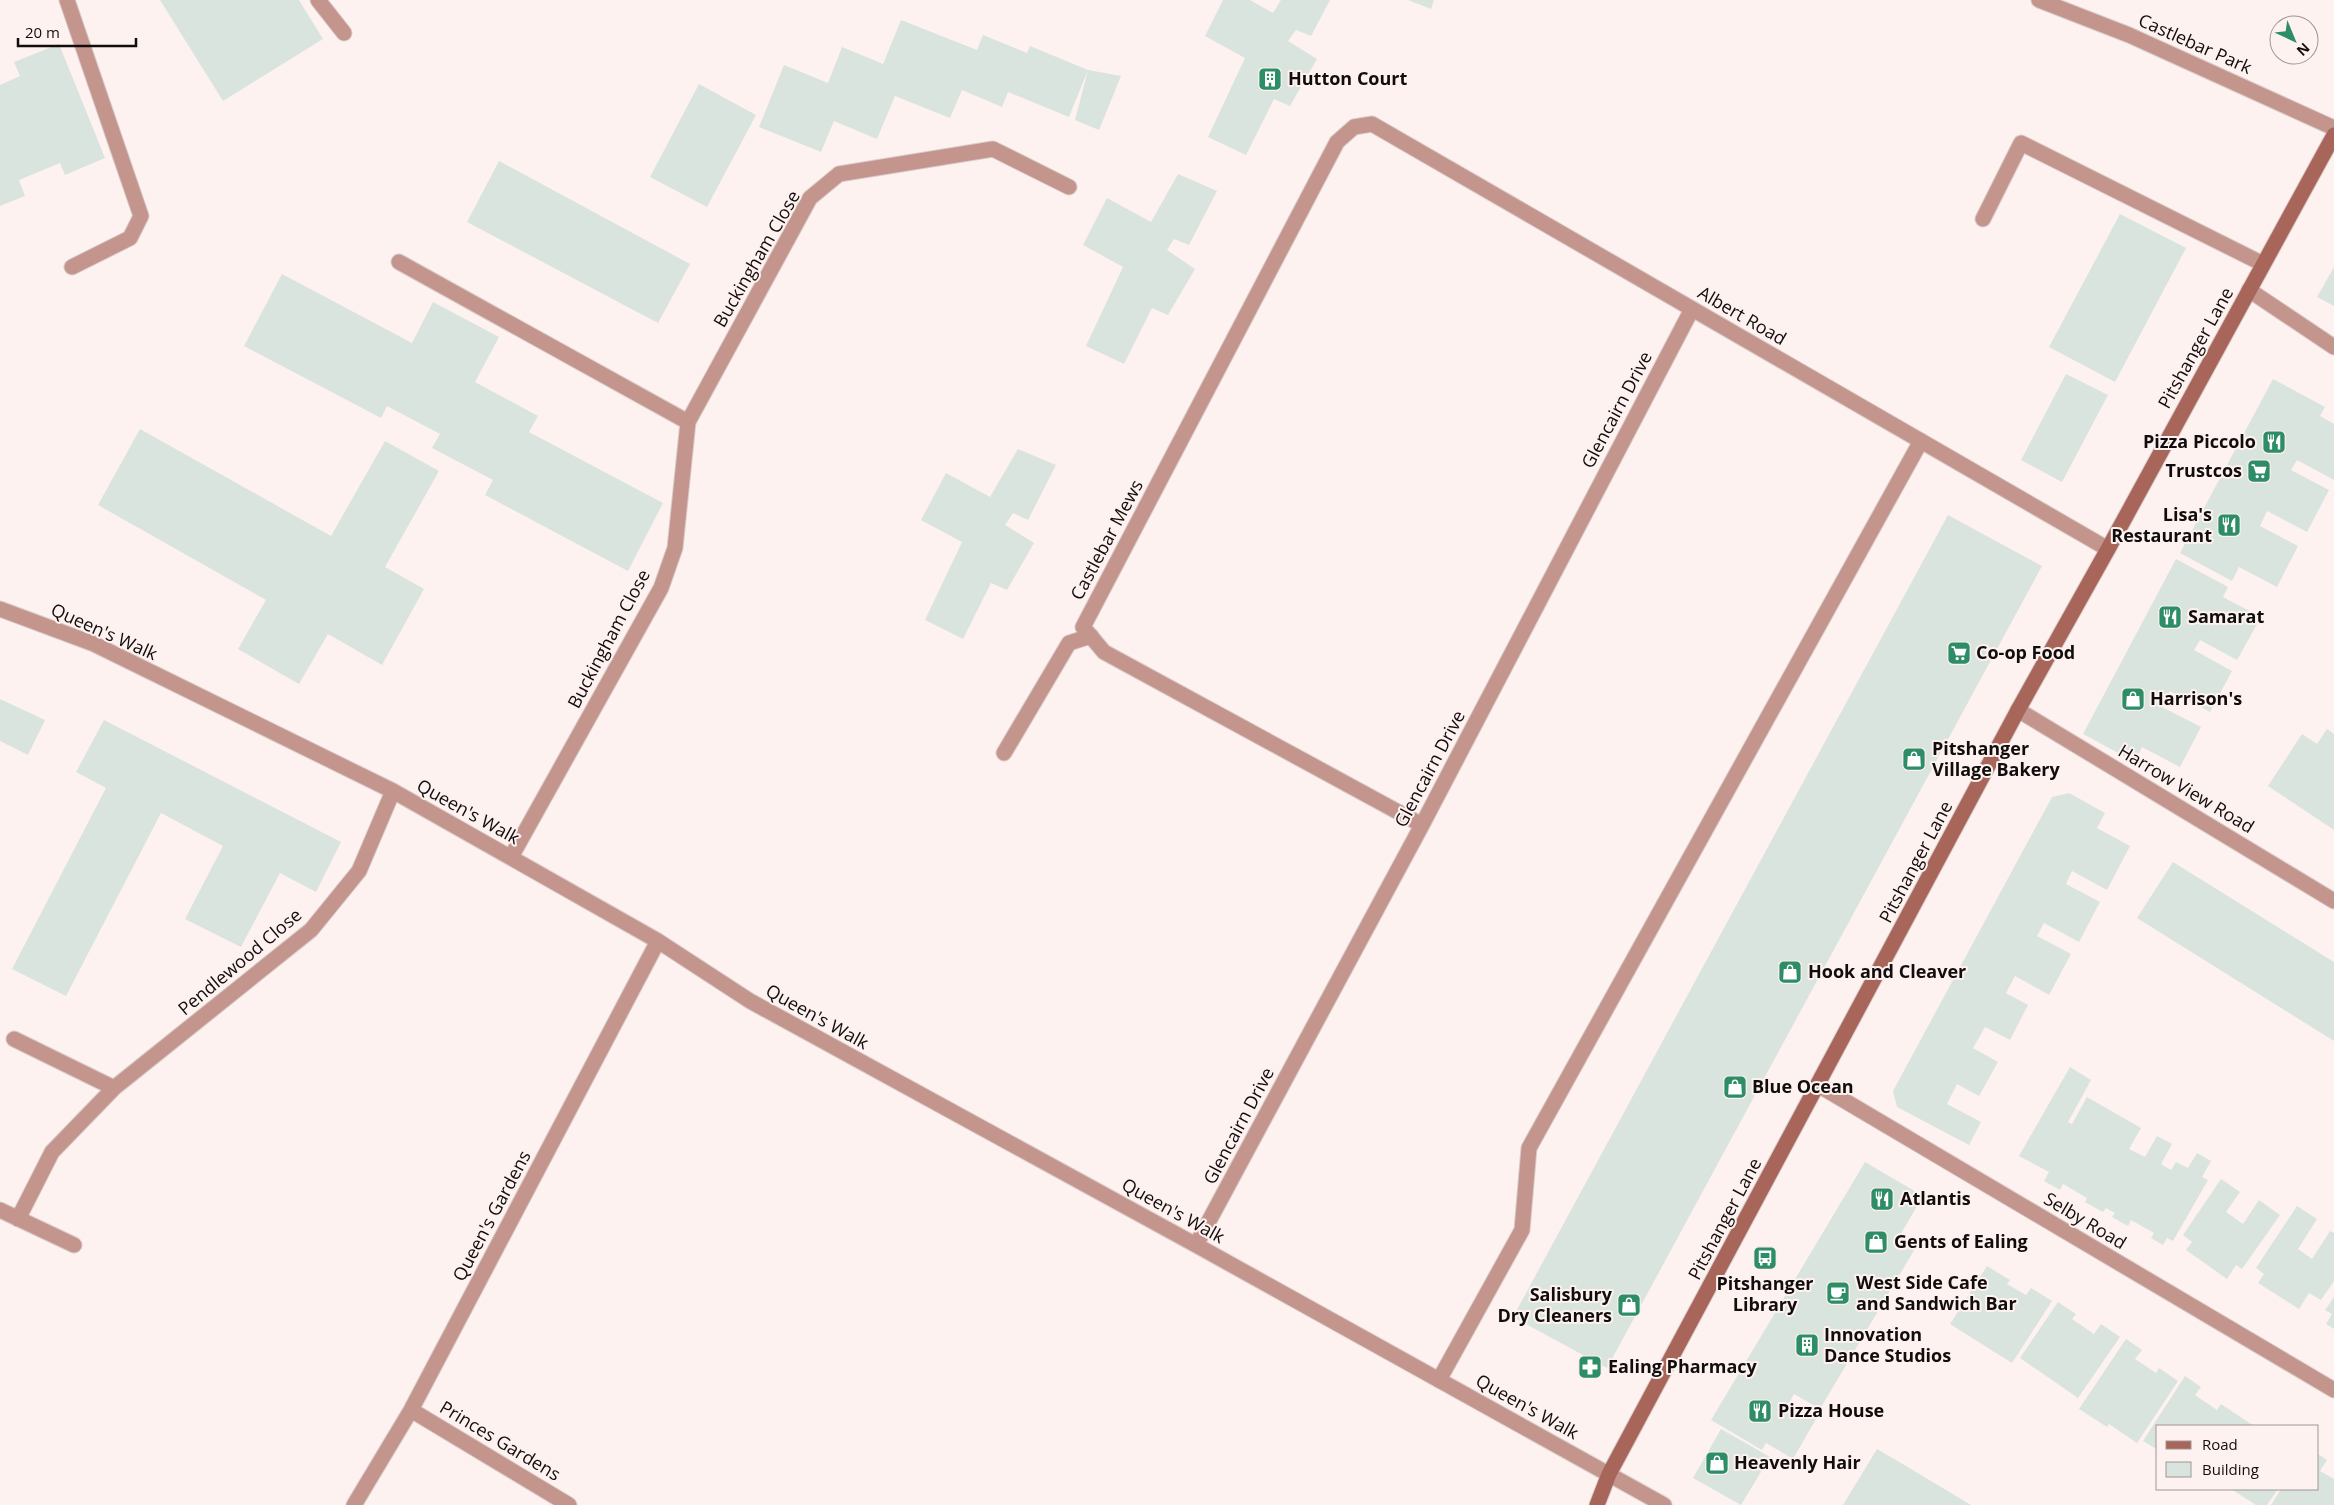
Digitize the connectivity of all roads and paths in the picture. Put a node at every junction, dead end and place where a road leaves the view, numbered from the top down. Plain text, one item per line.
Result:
1 (67, 0) edge
2 (318, 0) edge
3 (2039, 0) edge
4 (344, 33) dead end
5 (1354, 127) joint
6 (2334, 128) edge
7 (2334, 135) edge
8 (1069, 187) dead end
9 (1983, 218) dead end
10 (399, 262) dead end
11 (2264, 264) junction
12 (72, 267) dead end
13 (2249, 290) junction
14 (1692, 309) junction
15 (2334, 347) edge
16 (688, 422) junction
17 (1921, 441) junction
18 (2108, 549) junction
19 (0, 608) edge
20 (1091, 636) junction
21 (2018, 710) junction
22 (1004, 754) dead end
23 (393, 791) junction
24 (1422, 825) junction
25 (511, 857) junction
26 (2334, 901) edge
27 (658, 941) junction
28 (14, 1039) dead end
29 (1818, 1085) junction
30 (114, 1088) junction
31 (0, 1210) edge
32 (18, 1219) junction
33 (74, 1245) dead end
34 (1196, 1245) junction
35 (1439, 1380) junction
36 (2334, 1390) edge
37 (411, 1410) junction
38 (1609, 1474) junction
39 (354, 1505) edge
40 (569, 1505) edge
41 (1597, 1505) edge
42 (1664, 1505) edge

1 - 12 street
2 - 4 street
3 - 6 street, Castlebar Park
5 - 14 street, Albert Road
5 - 20 street, Castlebar Mews
7 - 11 street, Pitshanger Lane
8 - 16 street, Buckingham Close
9 - 11 street
10 - 16 street
11 - 13 street, Pitshanger Lane
13 - 15 street
13 - 18 street, Pitshanger Lane
14 - 17 street, Albert Road
14 - 24 street, Glencairn Drive
16 - 25 street, Buckingham Close
17 - 18 street, Albert Road
17 - 35 street
18 - 21 street, Pitshanger Lane
19 - 23 street, Queen's Walk
20 - 22 street
20 - 24 street
21 - 26 street, Harrow View Road
21 - 29 street, Pitshanger Lane
23 - 25 street, Queen's Walk
23 - 30 street, Pendlewood Close
24 - 34 street, Glencairn Drive
25 - 27 street, Queen's Walk
27 - 34 street, Queen's Walk
27 - 37 street, Queen's Gardens
28 - 30 street
29 - 36 street, Selby Road
29 - 38 street, Pitshanger Lane
30 - 32 street, Pendlewood Close
31 - 32 street
32 - 33 street
34 - 35 street, Queen's Walk
35 - 38 street, Queen's Walk
37 - 39 street, Queen's Gardens
37 - 40 street, Princes Gardens
38 - 41 street, Pitshanger Lane
38 - 42 street, Queen's Walk

